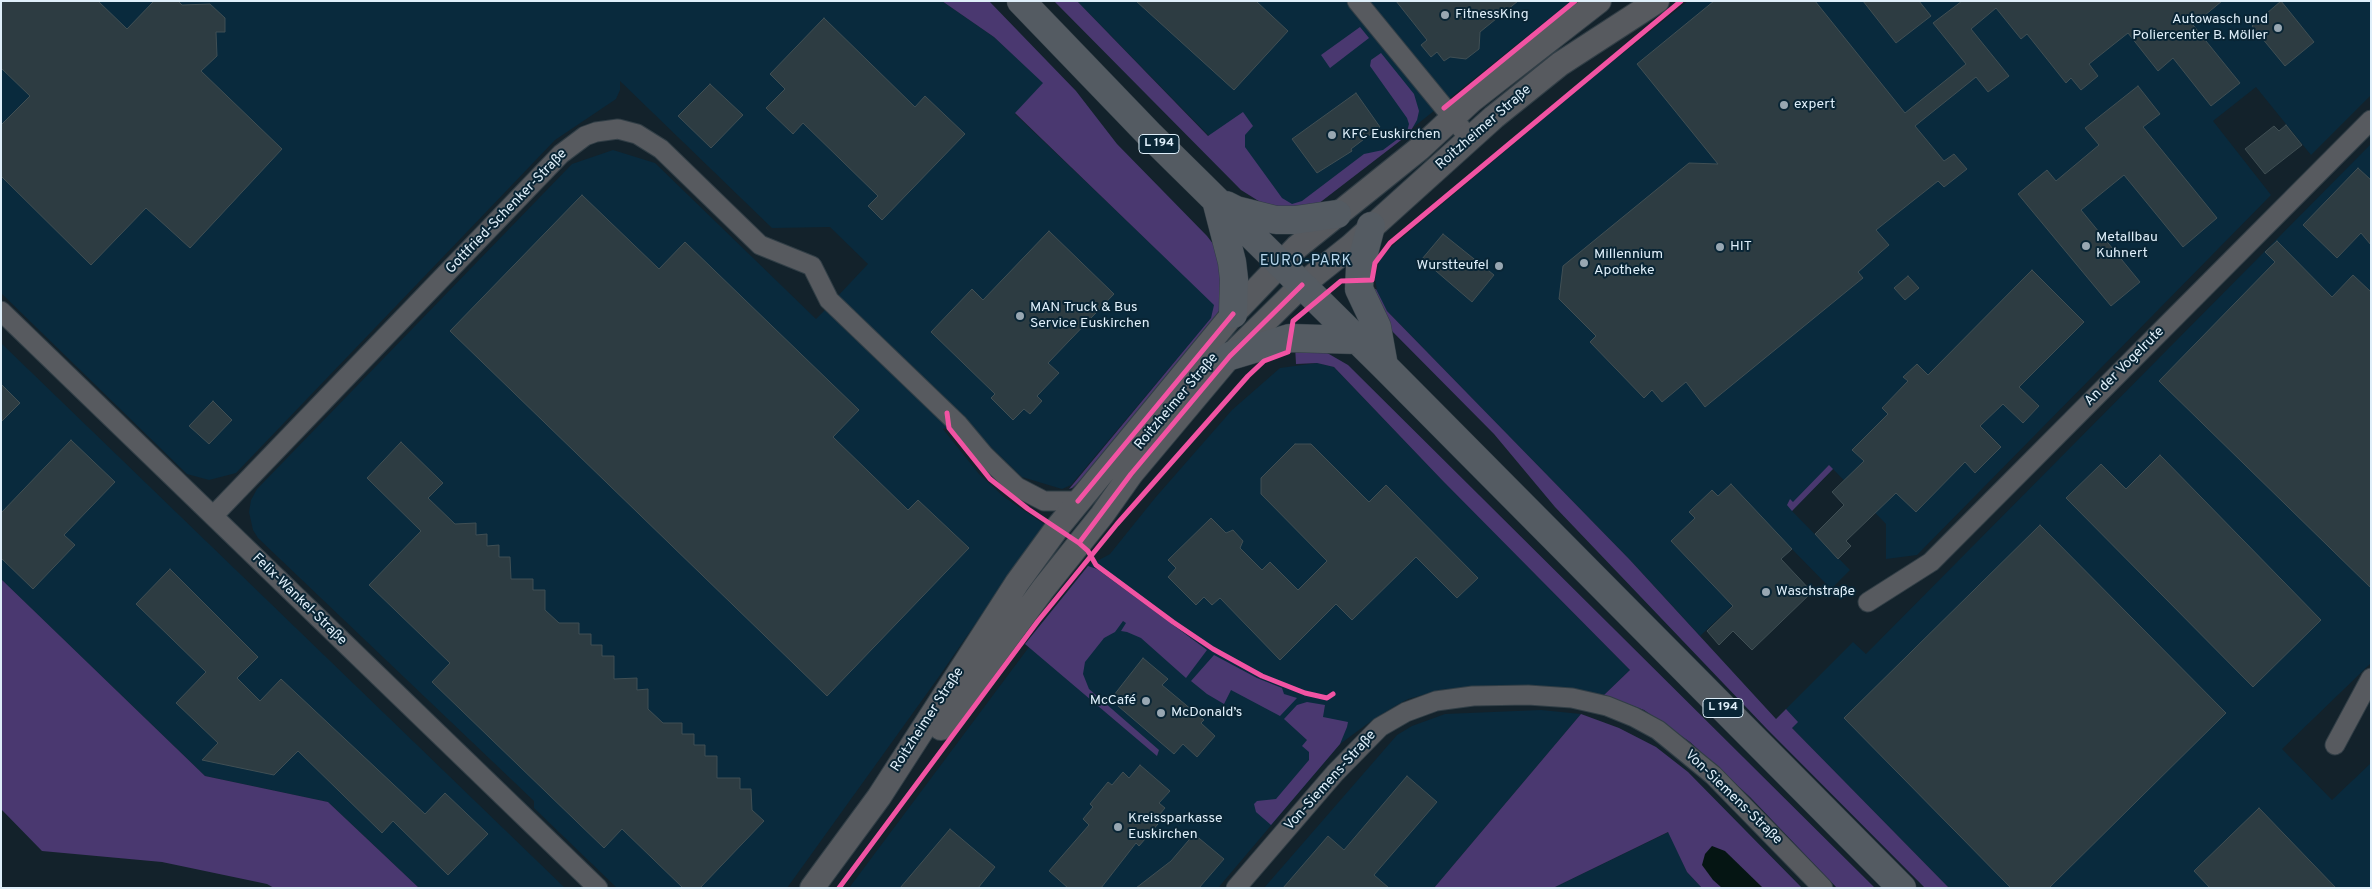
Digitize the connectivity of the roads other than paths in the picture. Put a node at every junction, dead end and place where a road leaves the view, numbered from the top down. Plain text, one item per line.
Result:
1 (1021, 1) edge
2 (1357, 1) edge
3 (1599, 1) edge
4 (1657, 1) edge
5 (1453, 118) junction
6 (2371, 120) edge
7 (1470, 139) junction
8 (1216, 200) junction
9 (1337, 214) junction
10 (1371, 226) junction
11 (1280, 263) junction
12 (1302, 285) junction
13 (1, 311) edge
14 (1233, 314) junction
15 (1357, 340) junction
16 (1230, 356) junction
17 (1384, 366) junction
18 (1078, 501) junction
19 (212, 516) junction
20 (1868, 602) dead end
21 (2371, 678) edge
22 (2335, 745) dead end
23 (879, 797) junction
24 (598, 888) edge
25 (812, 888) edge
26 (1236, 888) edge
27 (1823, 888) edge
28 (1902, 888) edge

1 - 8 main road, L 194
2 - 5 street
3 - 5 street, Roitzheimer Straße
4 - 7 street, Roitzheimer Straße
5 - 7 street
5 - 9 street, Roitzheimer Straße
6 - 20 street, An der Vogelrute
7 - 10 street, Roitzheimer Straße
8 - 9 main road, L 194
8 - 11 main road, L 194
8 - 14 main road
9 - 11 street, Roitzheimer Straße
10 - 12 street, Roitzheimer Straße
10 - 17 main road
11 - 12 main road, L 194
11 - 14 street, Roitzheimer Straße
12 - 15 main road, L 194
12 - 16 street, Roitzheimer Straße
13 - 19 street, Felix-Wankel-Straße
14 - 18 street, Roitzheimer Straße
15 - 16 main road
15 - 17 main road, L 194
16 - 23 street, Roitzheimer Straße
17 - 28 main road, L 194
18 - 19 street, Gottfried-Schenker-Straße
18 - 23 street, Roitzheimer Straße
19 - 24 street, Felix-Wankel-Straße
21 - 22 street
23 - 25 street, Roitzheimer Straße
26 - 27 street, Von-Siemens-Straße

